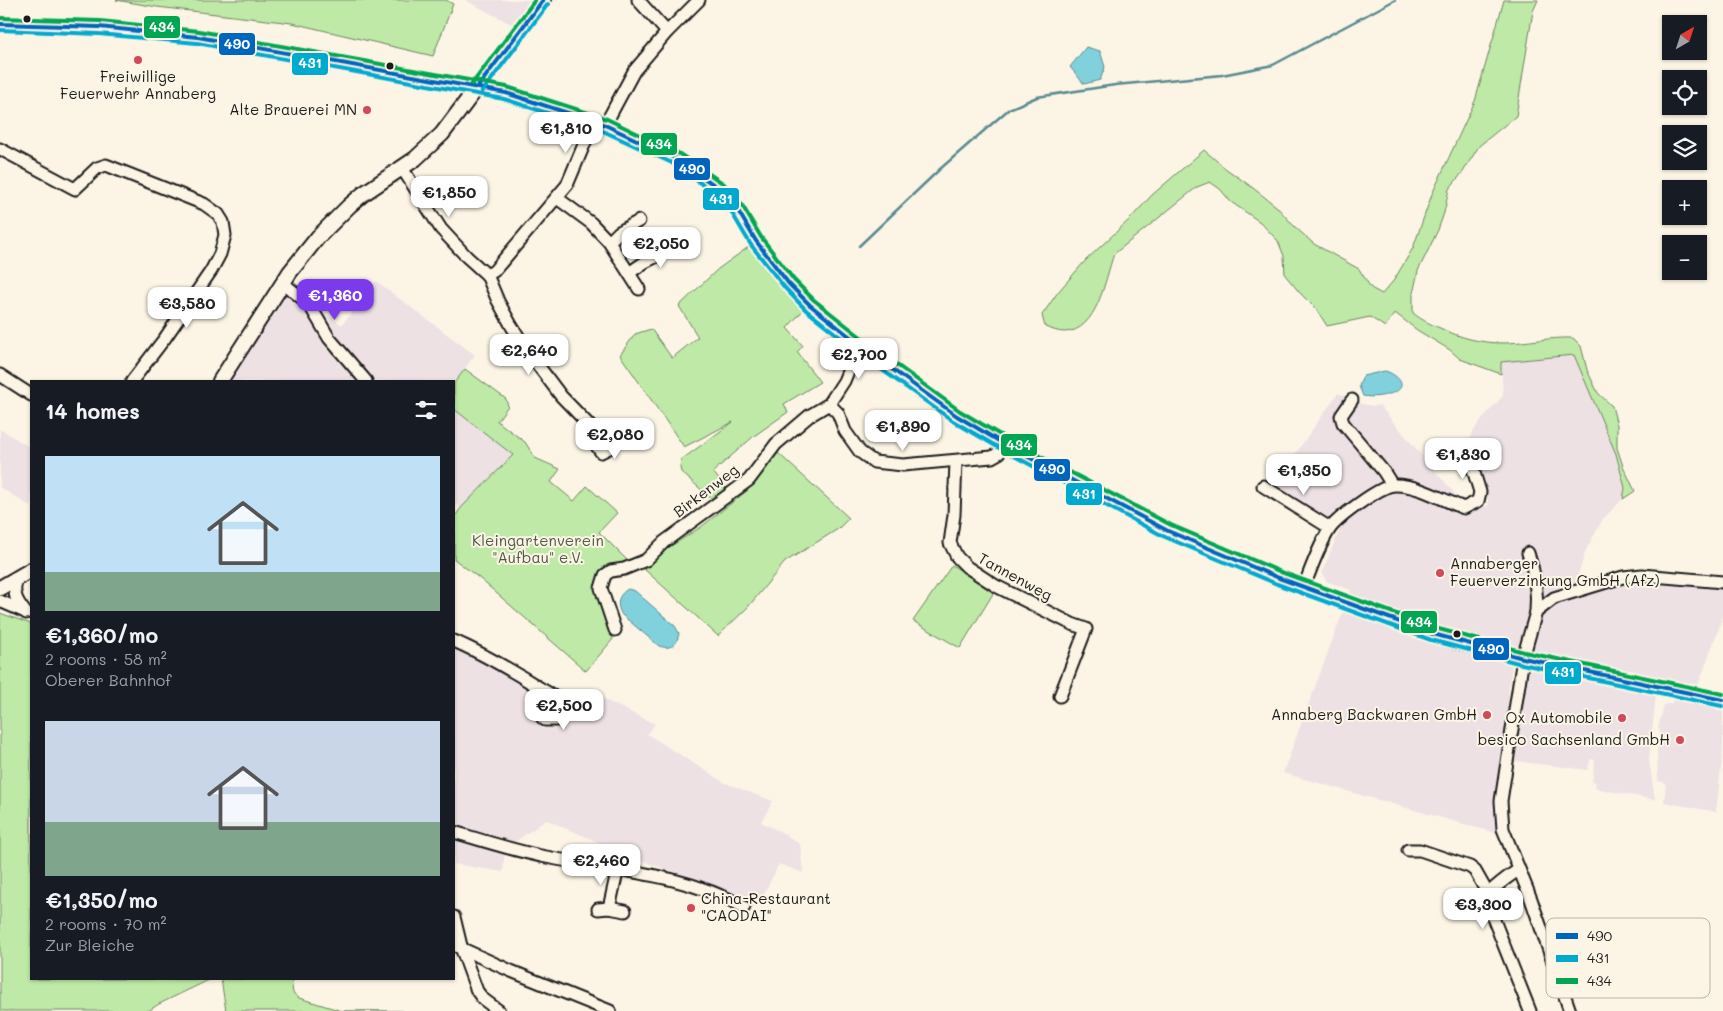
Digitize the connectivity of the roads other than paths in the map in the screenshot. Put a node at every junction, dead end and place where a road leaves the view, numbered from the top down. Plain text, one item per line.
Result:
1 (543, 0) edge
2 (638, 0) edge
3 (699, 0) edge
4 (0, 24) edge
5 (667, 32) junction
6 (478, 88) junction
7 (600, 123) junction
8 (0, 149) edge
9 (402, 168) junction
10 (557, 198) junction
11 (639, 221) dead end
12 (609, 242) junction
13 (681, 244) dead end
14 (629, 273) junction
15 (487, 275) junction
16 (284, 283) junction
17 (639, 289) dead end
18 (855, 342) junction
19 (0, 375) edge
20 (133, 380) edge
21 (221, 380) edge
22 (365, 380) edge
23 (30, 394) edge
24 (1352, 400) dead end
25 (830, 404) junction
26 (592, 428) dead end
27 (1004, 444) junction
28 (1470, 460) dead end
29 (956, 461) junction
30 (1392, 485) junction
31 (1263, 486) dead end
32 (1330, 528) junction
33 (1528, 553) dead end
34 (30, 571) edge
35 (18, 577) junction
36 (1723, 582) edge
37 (1304, 587) junction
38 (0, 588) edge
39 (0, 601) edge
40 (1536, 612) junction
41 (29, 614) edge
42 (615, 630) dead end
43 (455, 641) edge
44 (1523, 658) junction
45 (536, 686) dead end
46 (1060, 696) dead end
47 (1723, 700) edge
48 (455, 832) edge
49 (1408, 850) dead end
50 (618, 868) junction
51 (1519, 870) junction
52 (1488, 894) junction
53 (744, 907) dead end
54 (624, 911) dead end
55 (455, 925) edge
56 (1546, 940) edge
57 (458, 948) edge
58 (1566, 998) edge
59 (500, 1011) edge
60 (610, 1011) edge
61 (1530, 1011) edge
62 (1570, 1011) edge

1 - 6 main road
2 - 5 street
3 - 5 street
4 - 6 street
5 - 7 street
6 - 7 main road
6 - 9 main road
7 - 10 street
7 - 18 main road
8 - 20 street
9 - 15 street
9 - 16 main road
10 - 12 street
10 - 15 street
11 - 12 street
12 - 14 street
13 - 14 street
14 - 17 street
15 - 26 street
16 - 21 main road
16 - 22 street
18 - 25 street, Birkenweg
18 - 27 main road
19 - 23 street
24 - 30 street
25 - 29 street
25 - 42 street, Birkenweg
27 - 29 street
27 - 37 main road
28 - 30 street
29 - 46 street, Tannenweg
30 - 32 street
31 - 32 street
32 - 37 street
33 - 40 street
34 - 35 main road
35 - 38 main road
35 - 41 street
36 - 40 street
37 - 44 main road
39 - 41 street
40 - 44 street
43 - 45 street
44 - 47 main road
44 - 51 street
48 - 50 street
49 - 52 street
50 - 53 street
50 - 54 street
51 - 52 street
51 - 56 street
52 - 61 street
55 - 57 street
57 - 59 street
57 - 60 street
58 - 62 street

